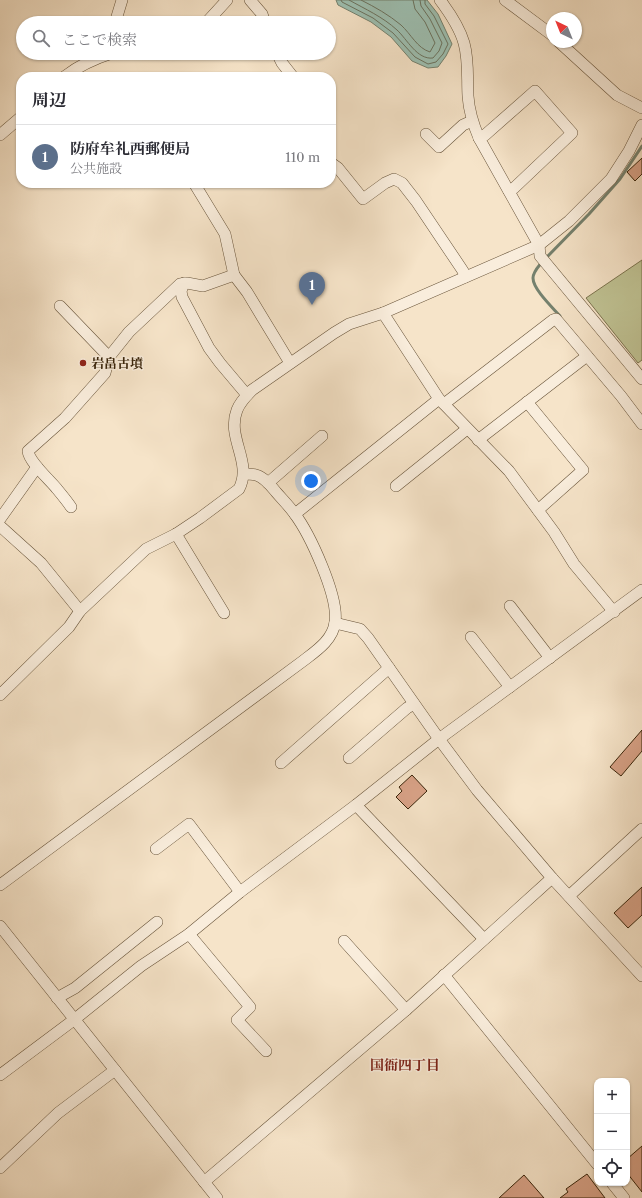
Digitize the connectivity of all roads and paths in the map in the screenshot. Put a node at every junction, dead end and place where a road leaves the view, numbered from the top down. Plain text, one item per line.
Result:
1 (122, 0) edge
2 (227, 0) edge
3 (250, 0) edge
4 (440, 0) edge
5 (505, 0) edge
6 (117, 16) edge
7 (212, 16) edge
8 (263, 16) edge
9 (546, 31) edge
10 (566, 48) edge
11 (93, 60) edge
12 (280, 60) edge
13 (70, 72) edge
14 (290, 72) edge
15 (642, 108) edge
16 (16, 121) edge
17 (472, 121) junction
18 (642, 125) edge
19 (426, 134) dead end
20 (0, 135) edge
21 (479, 138) junction
22 (336, 167) edge
23 (197, 188) edge
24 (509, 191) junction
25 (539, 246) junction
26 (234, 275) junction
27 (465, 277) junction
28 (184, 283) junction
29 (60, 306) dead end
30 (383, 313) junction
31 (109, 356) junction
32 (587, 356) junction
33 (290, 363) junction
34 (642, 379) edge
35 (248, 395) junction
36 (441, 402) junction
37 (527, 402) junction
38 (642, 424) edge
39 (467, 429) junction
40 (322, 436) dead end
41 (478, 440) junction
42 (37, 467) junction
43 (244, 474) junction
44 (268, 483) junction
45 (396, 486) dead end
46 (71, 507) dead end
47 (538, 510) junction
48 (295, 514) junction
49 (0, 519) edge
50 (0, 526) edge
51 (176, 534) junction
52 (642, 590) edge
53 (510, 606) dead end
54 (80, 611) junction
55 (614, 612) junction
56 (224, 613) dead end
57 (336, 623) junction
58 (471, 638) dead end
59 (550, 658) junction
60 (389, 668) junction
61 (510, 687) junction
62 (0, 695) edge
63 (414, 704) junction
64 (439, 739) junction
65 (349, 758) dead end
66 (280, 763) dead end
67 (356, 805) junction
68 (642, 829) edge
69 (156, 849) dead end
70 (552, 878) junction
71 (0, 885) edge
72 (240, 892) junction
73 (569, 896) junction
74 (157, 922) dead end
75 (0, 926) edge
76 (189, 934) junction
77 (484, 939) junction
78 (344, 941) dead end
79 (444, 975) junction
80 (642, 976) edge
81 (57, 998) junction
82 (406, 1010) junction
83 (75, 1019) junction
84 (266, 1051) dead end
85 (115, 1070) junction
86 (0, 1075) edge
87 (594, 1160) edge
88 (0, 1168) edge
89 (204, 1182) junction
90 (614, 1186) edge
91 (217, 1198) edge
92 (624, 1198) edge

1 - 6 street
2 - 7 street
3 - 8 street
4 - 17 street
5 - 9 street
10 - 15 street
11 - 13 street
12 - 14 street
16 - 20 street
17 - 19 street
17 - 21 street
18 - 25 street
21 - 24 street
21 - 24 street
22 - 27 street
23 - 26 street
24 - 25 street
25 - 27 street
25 - 34 street
26 - 28 street
26 - 33 street
27 - 30 street
28 - 31 street
28 - 35 street
29 - 31 street
30 - 33 street
30 - 36 street
31 - 42 street
32 - 36 street
32 - 37 street
32 - 38 street
33 - 35 street
35 - 43 street
36 - 39 street
36 - 48 street
37 - 41 street
37 - 47 street
39 - 41 street
39 - 45 street
40 - 44 street
41 - 47 street
42 - 46 street
42 - 49 street
43 - 44 street
43 - 51 street
44 - 48 street
47 - 55 street
48 - 57 street
50 - 54 street
51 - 54 street
51 - 56 street
52 - 55 street
53 - 59 street
54 - 62 street
55 - 59 street
57 - 60 street
57 - 71 street
58 - 61 street
59 - 61 street
60 - 63 street
60 - 66 street
61 - 64 street
63 - 64 street
63 - 65 street
64 - 67 street
64 - 70 street
67 - 72 street
67 - 77 street
68 - 73 street
69 - 72 street
70 - 73 street
70 - 77 street
72 - 76 street
73 - 80 street
74 - 81 street
75 - 81 street
76 - 83 street
76 - 84 street
77 - 79 street
78 - 82 street
79 - 82 street
79 - 87 street
81 - 83 street
82 - 89 street
83 - 85 street
83 - 86 street
85 - 88 street
85 - 89 street
89 - 91 street
90 - 92 street

